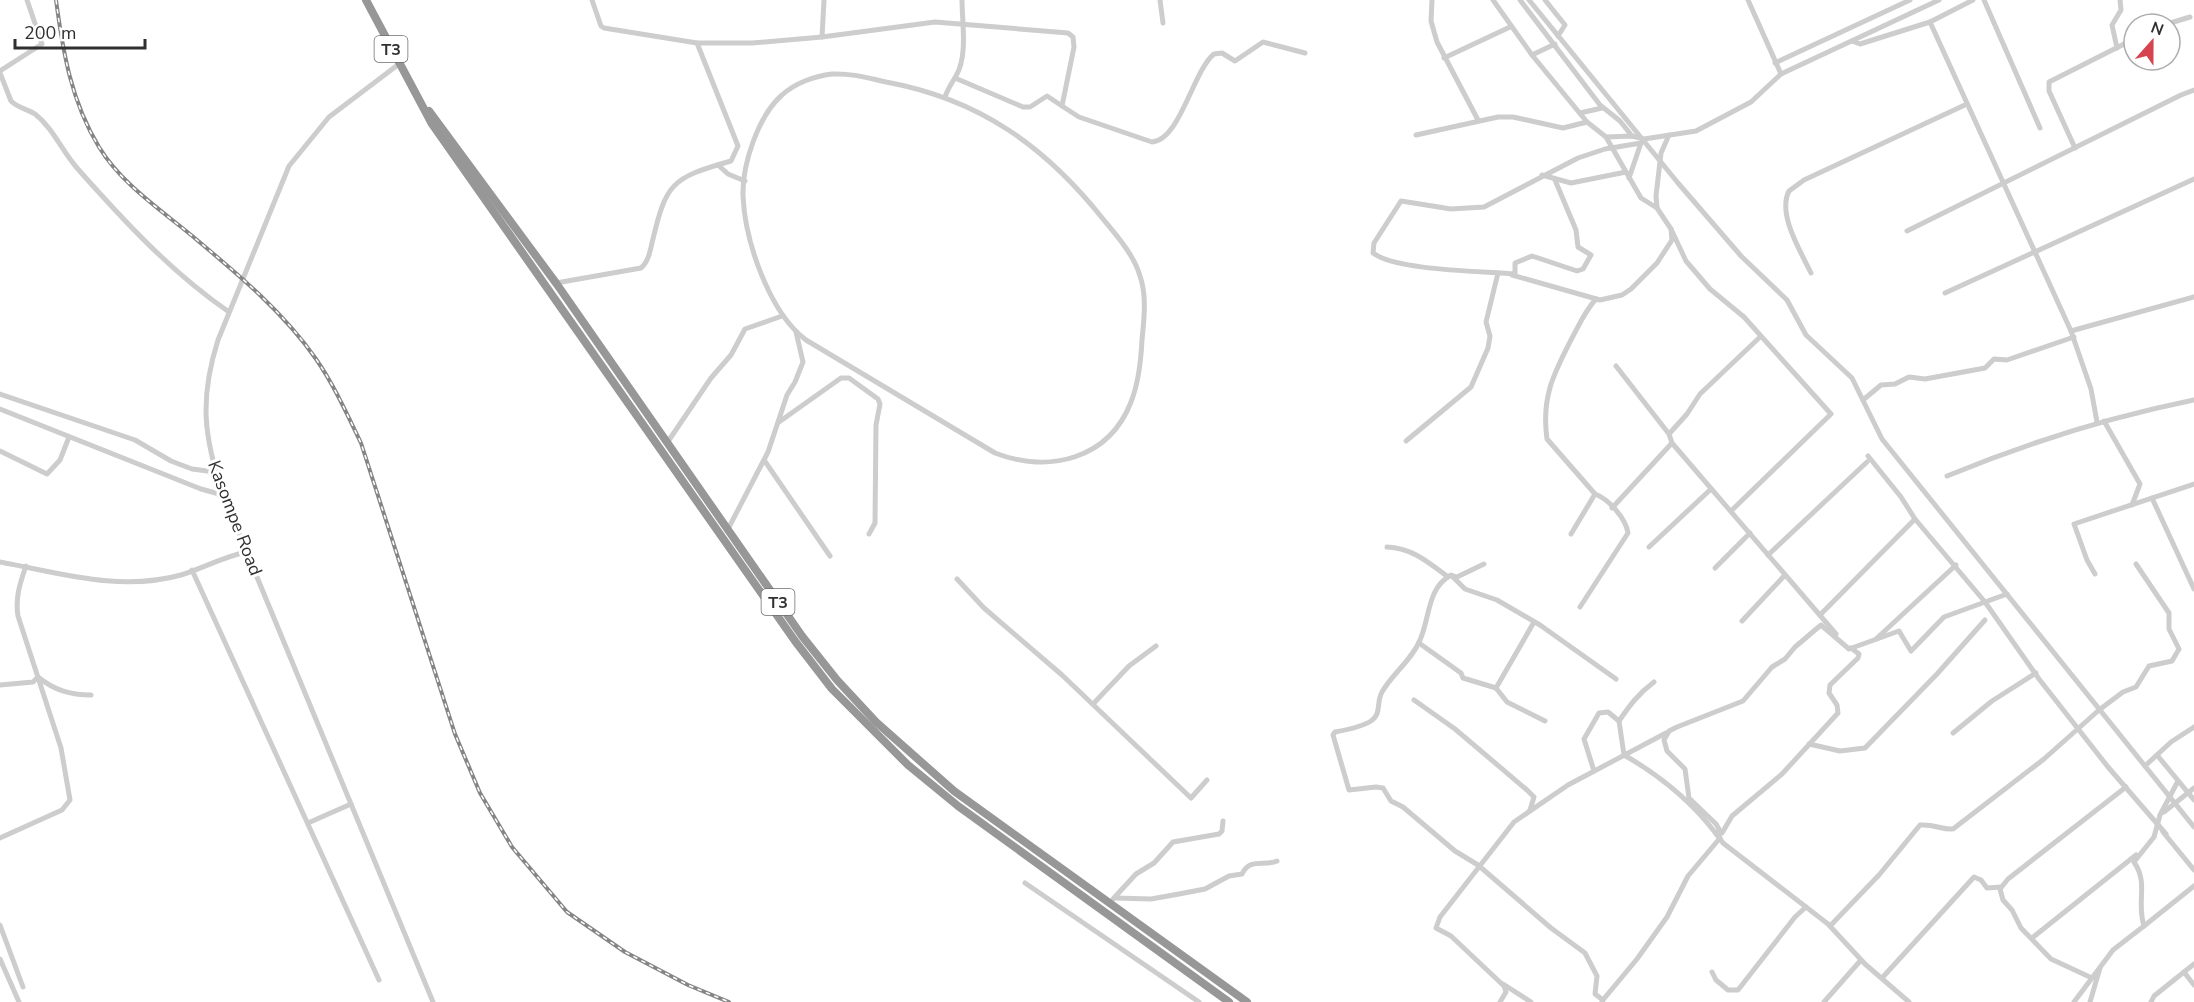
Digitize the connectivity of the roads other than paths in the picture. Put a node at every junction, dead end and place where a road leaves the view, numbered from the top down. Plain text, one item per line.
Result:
1 (27, 0) edge
2 (366, 0) edge
3 (592, 0) edge
4 (824, 0) edge
5 (962, 0) edge
6 (1160, 0) edge
7 (1432, 0) edge
8 (1493, 0) edge
9 (1520, 0) edge
10 (1529, 0) edge
11 (1545, 0) edge
12 (1748, 0) edge
13 (1910, 0) edge
14 (1939, 0) edge
15 (1973, 0) edge
16 (1984, 0) edge
17 (2120, 0) edge
18 (2190, 17) dead end
19 (2182, 19) edge
20 (962, 22) junction
21 (1929, 22) junction
22 (1163, 23) dead end
23 (1510, 27) junction
24 (1558, 36) junction
25 (822, 37) junction
26 (1852, 41) junction
27 (1554, 42) junction
28 (697, 43) junction
29 (2122, 45) edge
30 (2117, 48) junction
31 (1305, 54) dead end
32 (1532, 55) junction
33 (1444, 58) junction
34 (1775, 63) junction
35 (399, 64) junction
36 (0, 72) edge
37 (1781, 74) junction
38 (955, 78) junction
39 (2194, 90) edge
40 (418, 96) junction
41 (945, 97) junction
42 (1967, 104) junction
43 (1062, 106) junction
44 (1602, 108) junction
45 (1580, 113) junction
46 (1478, 120) junction
47 (1587, 122) junction
48 (2040, 128) dead end
49 (1416, 135) dead end
50 (1669, 135) junction
51 (1632, 136) junction
52 (1606, 137) junction
53 (1642, 141) junction
54 (1611, 148) junction
55 (2075, 148) junction
56 (1659, 162) junction
57 (718, 165) junction
58 (1542, 175) junction
59 (1627, 175) junction
60 (2194, 179) edge
61 (1555, 180) junction
62 (745, 181) junction
63 (2006, 183) junction
64 (1657, 208) junction
65 (1671, 229) junction
66 (1907, 231) dead end
67 (2036, 253) junction
68 (1500, 273) junction
69 (1811, 273) dead end
70 (556, 283) junction
71 (1945, 293) dead end
72 (2194, 297) edge
73 (1596, 299) junction
74 (229, 312) junction
75 (782, 316) junction
76 (2071, 330) junction
77 (796, 332) junction
78 (1760, 337) junction
79 (2074, 337) junction
80 (1616, 366) dead end
81 (0, 394) edge
82 (1863, 400) junction
83 (2194, 400) edge
84 (0, 410) edge
85 (2101, 421) junction
86 (779, 422) junction
87 (1669, 434) junction
88 (69, 437) junction
89 (1406, 441) dead end
90 (1672, 443) junction
91 (666, 444) junction
92 (0, 451) edge
93 (764, 459) junction
94 (215, 472) junction
95 (1947, 476) dead end
96 (2194, 484) edge
97 (1711, 489) junction
98 (1594, 494) junction
99 (223, 495) junction
100 (2152, 498) junction
101 (2132, 505) junction
102 (1612, 508) junction
103 (1731, 511) junction
104 (1915, 519) junction
105 (727, 531) junction
106 (1750, 533) junction
107 (869, 534) dead end
108 (1571, 534) dead end
109 (1387, 547) dead end
110 (1649, 547) dead end
111 (246, 552) junction
112 (1768, 555) junction
113 (830, 556) dead end
114 (0, 561) edge
115 (1484, 564) dead end
116 (2136, 564) dead end
117 (1956, 565) junction
118 (26, 566) junction
119 (1715, 568) dead end
120 (192, 570) junction
121 (2095, 574) dead end
122 (1785, 575) junction
123 (1449, 576) junction
124 (957, 579) dead end
125 (2194, 589) edge
126 (2007, 594) junction
127 (1985, 602) junction
128 (1580, 607) dead end
129 (1820, 615) junction
130 (1985, 620) dead end
131 (1742, 621) dead end
132 (1534, 622) junction
133 (1874, 640) junction
134 (1419, 644) junction
135 (1156, 646) dead end
136 (1850, 649) junction
137 (2036, 673) junction
138 (38, 677) junction
139 (1616, 679) dead end
140 (1653, 682) dead end
141 (0, 684) edge
142 (1496, 688) junction
143 (91, 695) dead end
144 (1414, 700) dead end
145 (1093, 705) junction
146 (2099, 710) junction
147 (1545, 721) dead end
148 (1619, 721) junction
149 (2194, 728) edge
150 (2079, 729) junction
151 (1669, 731) junction
152 (1953, 733) dead end
153 (1809, 744) junction
154 (1624, 755) junction
155 (2157, 755) junction
156 (2145, 766) junction
157 (1594, 771) junction
158 (1207, 780) dead end
159 (2178, 781) junction
160 (2126, 787) junction
161 (2194, 788) edge
162 (2188, 793) junction
163 (2169, 797) junction
164 (2194, 800) edge
165 (2174, 803) junction
166 (351, 804) junction
167 (1530, 810) junction
168 (2160, 815) junction
169 (1223, 821) dead end
170 (308, 823) junction
171 (2158, 823) junction
172 (2194, 827) edge
173 (2156, 831) junction
174 (2166, 834) junction
175 (1718, 837) junction
176 (0, 838) edge
177 (2143, 850) junction
178 (1277, 861) dead end
179 (1479, 866) junction
180 (2194, 870) edge
181 (1025, 883) dead end
182 (2002, 886) junction
183 (2194, 886) edge
184 (1115, 898) junction
185 (1107, 903) junction
186 (1806, 907) junction
187 (0, 925) edge
188 (1830, 926) junction
189 (2144, 926) junction
190 (2032, 938) junction
191 (0, 959) edge
192 (1861, 960) junction
193 (2194, 964) edge
194 (2101, 966) junction
195 (1712, 972) dead end
196 (2184, 972) junction
197 (1882, 978) junction
198 (2092, 978) junction
199 (380, 980) dead end
200 (1499, 982) junction
201 (2194, 985) edge
202 (22, 987) dead end
203 (1602, 1001) edge
204 (19, 1002) edge
205 (433, 1002) edge
206 (1199, 1002) edge
207 (1229, 1002) edge
208 (1247, 1002) edge
209 (1500, 1002) edge
210 (1531, 1002) edge
211 (1824, 1002) edge
212 (1909, 1002) edge
213 (2074, 1002) edge
214 (2090, 1002) edge
215 (2151, 1002) edge

1 - 36 street
2 - 35 highway, T3
3 - 28 street
4 - 25 street
5 - 20 street
6 - 22 street
7 - 33 street
8 - 23 street
9 - 27 street
10 - 24 street
11 - 24 street
12 - 34 street
13 - 34 street
14 - 26 street
15 - 21 street
16 - 48 street
17 - 30 street
18 - 19 street
20 - 25 street
20 - 38 street
20 - 43 street
21 - 26 street
21 - 42 street
23 - 32 street
23 - 33 street
24 - 27 street
24 - 53 street
25 - 28 street
26 - 37 street
27 - 32 street
27 - 44 street
28 - 57 street
29 - 30 street
30 - 55 street
31 - 43 street
32 - 45 street
33 - 46 street
34 - 37 street
35 - 40 highway, T3
35 - 74 street, Kasompe Road
36 - 74 street
37 - 50 street
38 - 41 street
38 - 43 street
39 - 55 street
40 - 70 highway, T3
40 - 207 highway, T3
41 - 62 street
41 - 77 street
42 - 63 street
42 - 69 street
44 - 45 street
44 - 51 street
45 - 47 street
46 - 47 street
46 - 49 street
47 - 52 street
50 - 53 street
50 - 56 street
51 - 52 street
51 - 53 street
52 - 54 street
53 - 54 street
53 - 56 street
53 - 59 street
54 - 58 street
54 - 59 street
55 - 63 street
56 - 64 street
56 - 82 street
57 - 62 street
57 - 70 street
58 - 61 street
58 - 68 street
59 - 61 street
59 - 64 street
60 - 67 street
61 - 68 street
62 - 75 street
63 - 66 street
63 - 67 street
64 - 65 street
65 - 73 street
65 - 78 street
67 - 71 street
67 - 76 street
68 - 73 street
68 - 89 street
70 - 91 highway, T3
72 - 76 street
73 - 98 street
74 - 94 street, Kasompe Road
75 - 77 street
75 - 91 street
76 - 79 street
77 - 86 street
78 - 87 street
78 - 103 street
79 - 82 street
79 - 85 street
80 - 87 street
81 - 94 street
82 - 126 street
83 - 85 street
84 - 88 street
85 - 95 street
85 - 101 street
86 - 93 street
86 - 107 street
87 - 90 street
88 - 92 street
88 - 99 street
90 - 97 street
90 - 102 street
91 - 105 highway, T3
93 - 105 street
93 - 113 street
94 - 99 street, Kasompe Road
96 - 100 street
97 - 103 street
97 - 110 street
98 - 102 street
98 - 108 street
99 - 111 street, Kasompe Road
100 - 101 street
100 - 125 street
101 - 121 street
102 - 128 street
103 - 106 street
104 - 112 street
104 - 117 street
104 - 129 street
105 - 185 highway, T3
106 - 112 street
106 - 119 street
109 - 123 street
111 - 120 street
111 - 166 street, Kasompe Road
112 - 122 street
114 - 118 street
115 - 123 street
116 - 146 street
117 - 127 street
117 - 133 street
118 - 120 street
118 - 138 street
120 - 170 street
122 - 129 street
122 - 131 street
123 - 132 street
123 - 134 street
124 - 145 street
126 - 127 street
126 - 146 street
127 - 133 street
127 - 137 street
129 - 136 street
130 - 153 street
132 - 139 street
132 - 142 street
133 - 136 street
134 - 142 street
134 - 179 street
135 - 145 street
136 - 151 street
136 - 153 street
137 - 150 street
137 - 152 street
138 - 141 street
138 - 143 street
138 - 176 street
140 - 148 street
142 - 147 street
144 - 167 street
145 - 158 street
146 - 150 street
146 - 156 street
148 - 154 street
148 - 157 street
149 - 155 street
150 - 160 street
150 - 188 street
151 - 154 street
151 - 175 street
153 - 175 street
154 - 157 street
154 - 175 street
155 - 156 street
155 - 159 street
156 - 163 street
157 - 167 street
159 - 162 street
159 - 163 street
160 - 171 street
160 - 182 street
161 - 162 street
162 - 164 street
162 - 165 street
163 - 165 street
163 - 168 street
165 - 168 street
165 - 172 street
166 - 170 street
166 - 205 street, Kasompe Road
167 - 179 street
168 - 171 street
169 - 184 street
170 - 199 street
171 - 173 street
171 - 174 street
173 - 174 street
173 - 177 street
174 - 180 street
175 - 186 street
175 - 203 street
177 - 189 street
177 - 190 street
178 - 184 street
179 - 200 street
179 - 203 street
181 - 206 street
182 - 190 street
182 - 197 street
183 - 189 street
184 - 185 street
185 - 208 highway, T3
186 - 188 street
186 - 195 street
187 - 202 street
188 - 192 street
189 - 194 street
190 - 198 street
191 - 204 street
192 - 197 street
192 - 211 street
193 - 196 street
194 - 198 street
194 - 214 street
196 - 201 street
196 - 215 street
197 - 212 street
198 - 213 street
200 - 209 street
200 - 210 street

